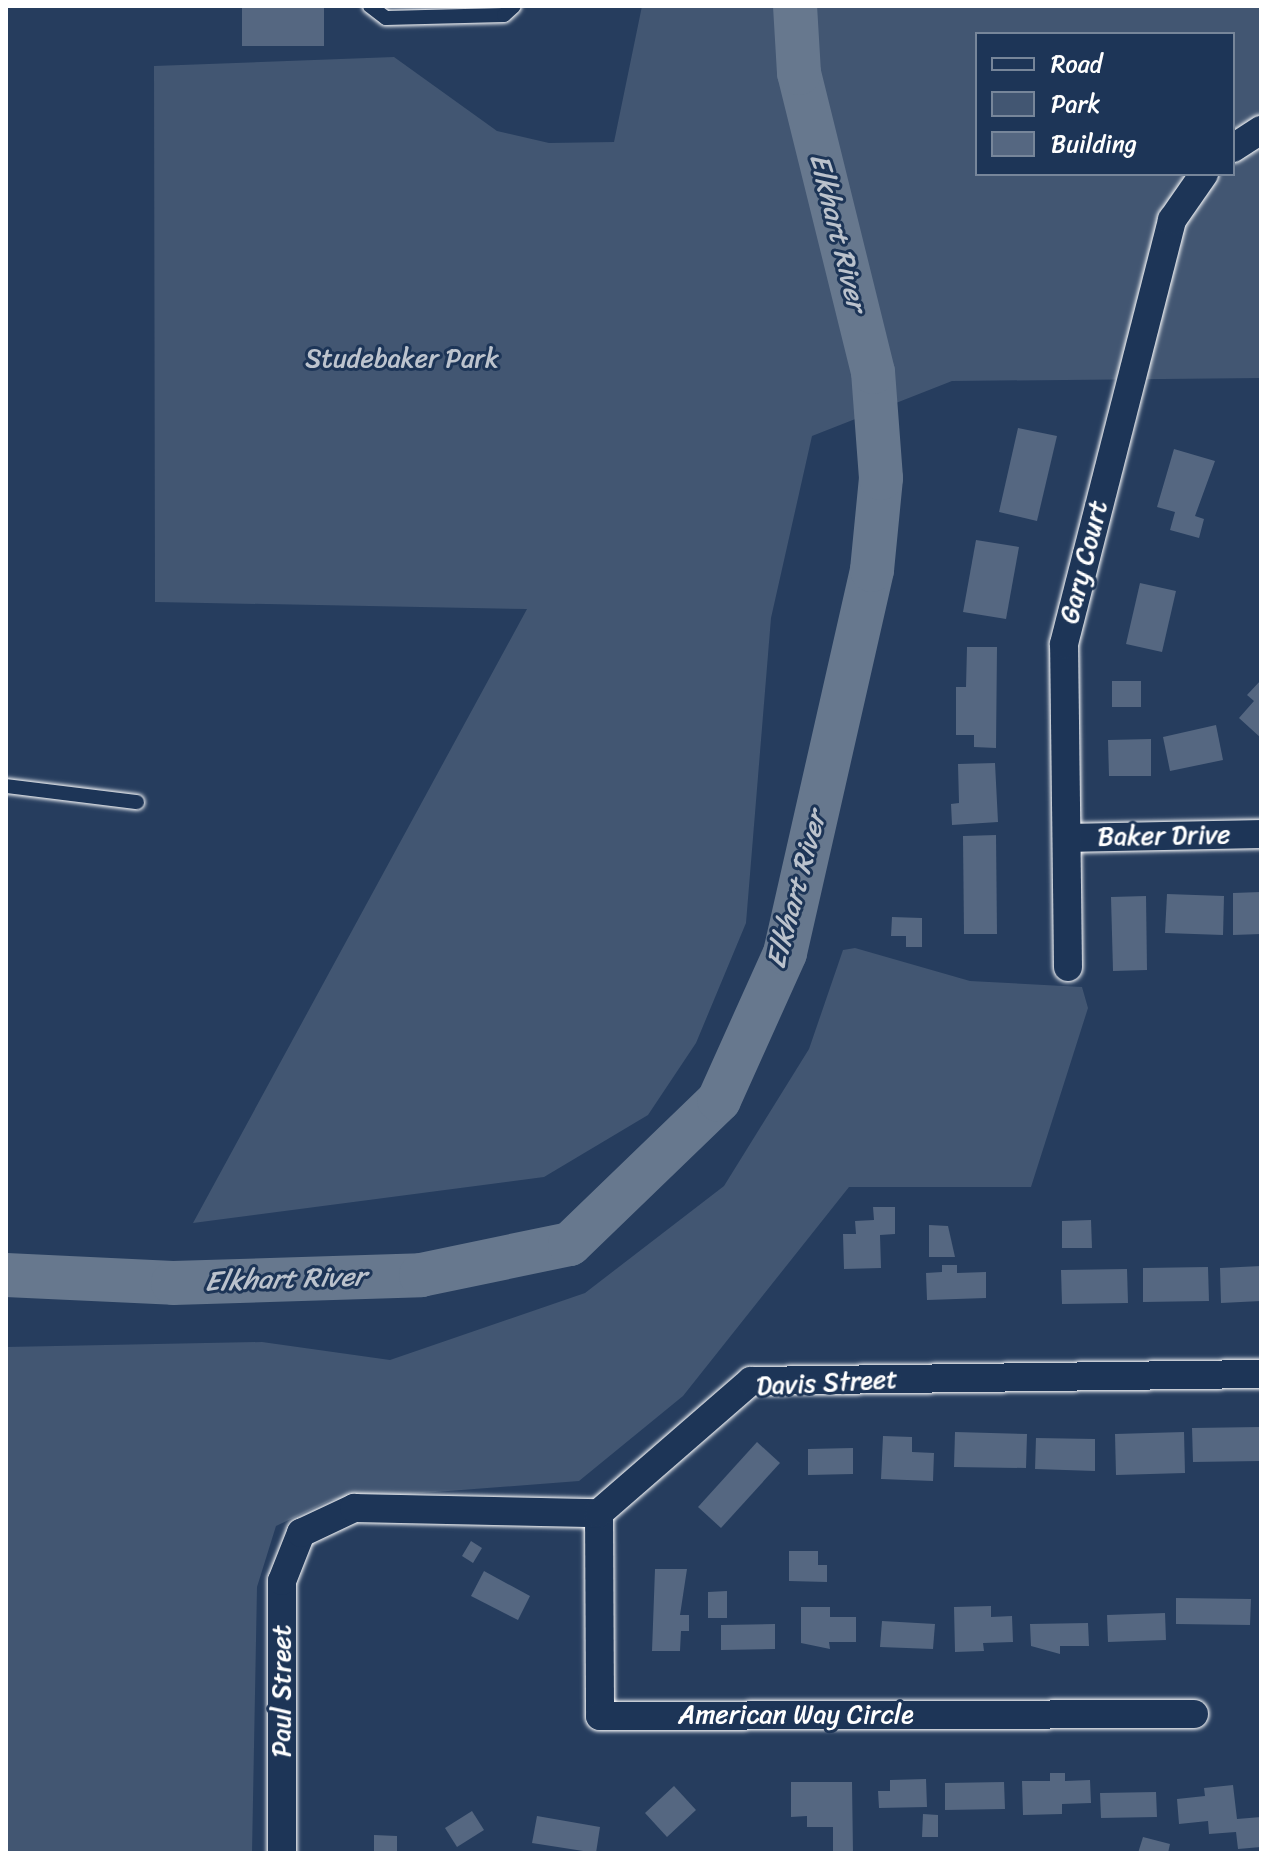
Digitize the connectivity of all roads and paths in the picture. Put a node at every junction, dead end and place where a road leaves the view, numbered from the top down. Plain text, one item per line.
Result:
1 (370, 6) edge
2 (514, 6) edge
3 (1203, 176) edge
4 (6, 786) edge
5 (137, 802) dead end
6 (1261, 834) edge
7 (1067, 838) junction
8 (1068, 967) dead end
9 (1261, 1374) edge
10 (599, 1513) junction
11 (1194, 1714) dead end
12 (282, 1853) edge

1 - 2 lane
3 - 7 street, Gary Court
4 - 5 lane
6 - 7 street, Baker Drive
7 - 8 street, Gary Court
9 - 10 street, Davis Street
10 - 11 street, American Way Circle
10 - 12 street, Paul Street

